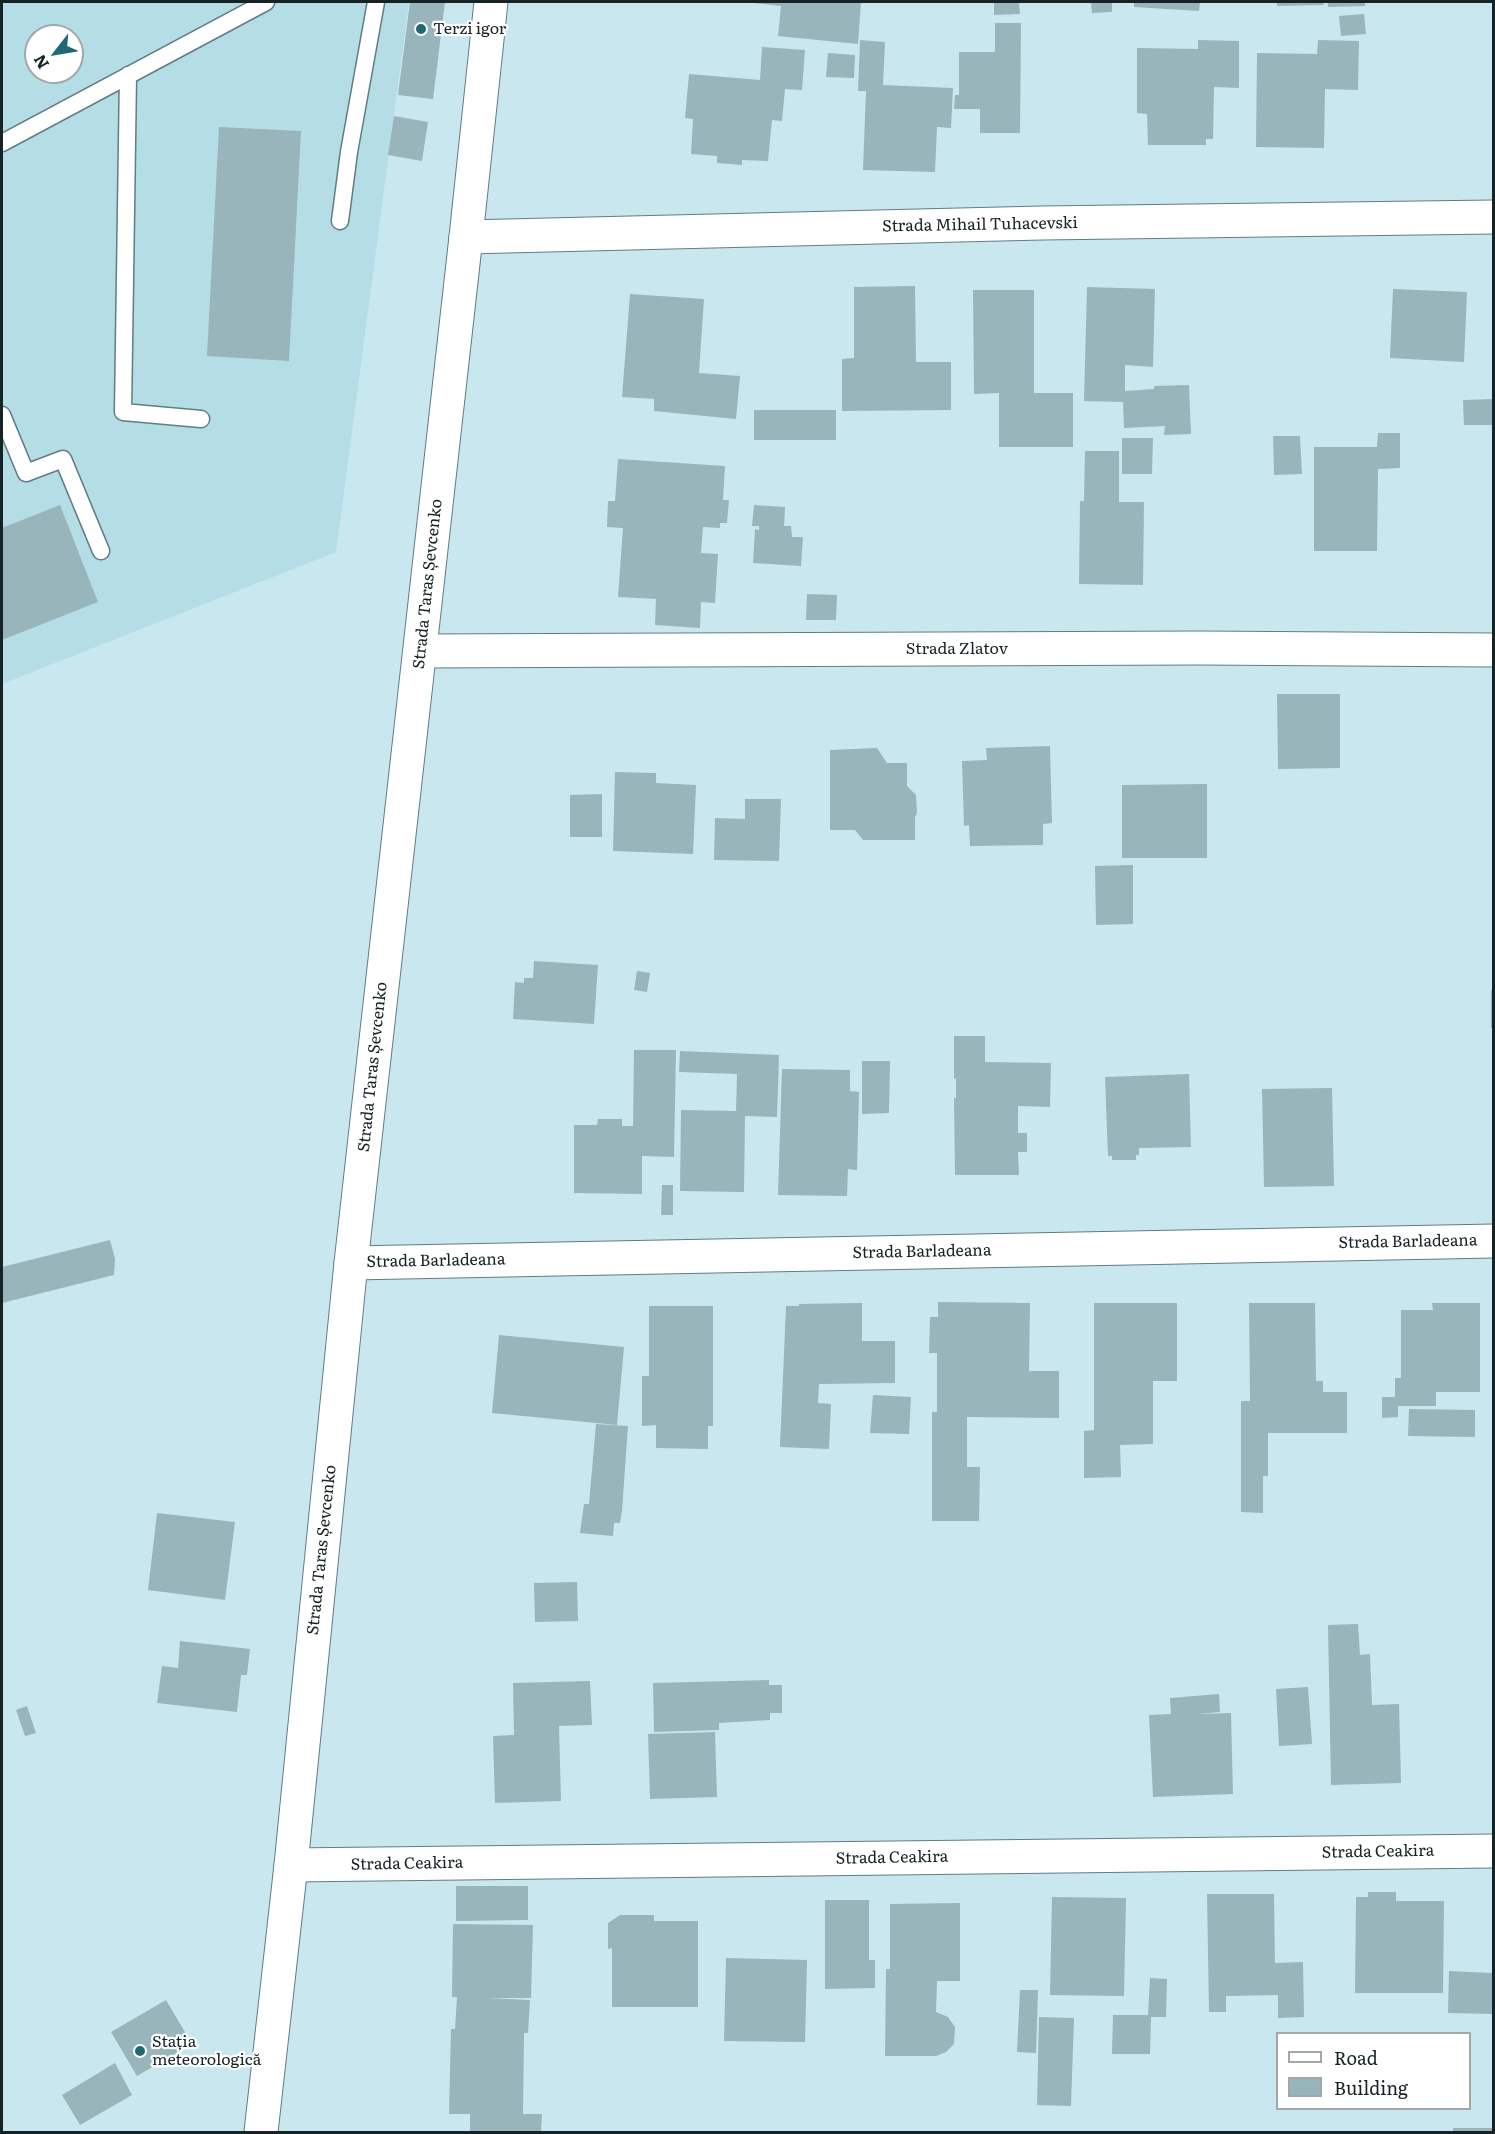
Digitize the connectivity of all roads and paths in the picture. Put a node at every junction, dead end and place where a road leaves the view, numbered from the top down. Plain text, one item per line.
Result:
1 (266, 2) edge
2 (376, 2) edge
3 (491, 2) edge
4 (129, 75) junction
5 (2, 143) edge
6 (1494, 217) edge
7 (340, 221) dead end
8 (466, 237) junction
9 (2, 414) edge
10 (201, 419) dead end
11 (101, 550) dead end
12 (1494, 650) edge
13 (420, 651) junction
14 (1494, 1241) edge
15 (351, 1263) junction
16 (1494, 1851) edge
17 (291, 1865) junction
18 (261, 2133) edge

1 - 4 lane
2 - 7 lane
3 - 8 street, Strada Taras Șevcenko
4 - 5 lane
4 - 10 lane
6 - 8 street, Strada Mihail Tuhacevski
8 - 13 street, Strada Taras Șevcenko
9 - 11 lane
12 - 13 street, Strada Zlatov
13 - 15 street, Strada Taras Șevcenko
14 - 15 street, Strada Barladeana
15 - 17 street, Strada Taras Șevcenko
16 - 17 street, Strada Ceakira
17 - 18 street, Strada Taras Șevcenko

